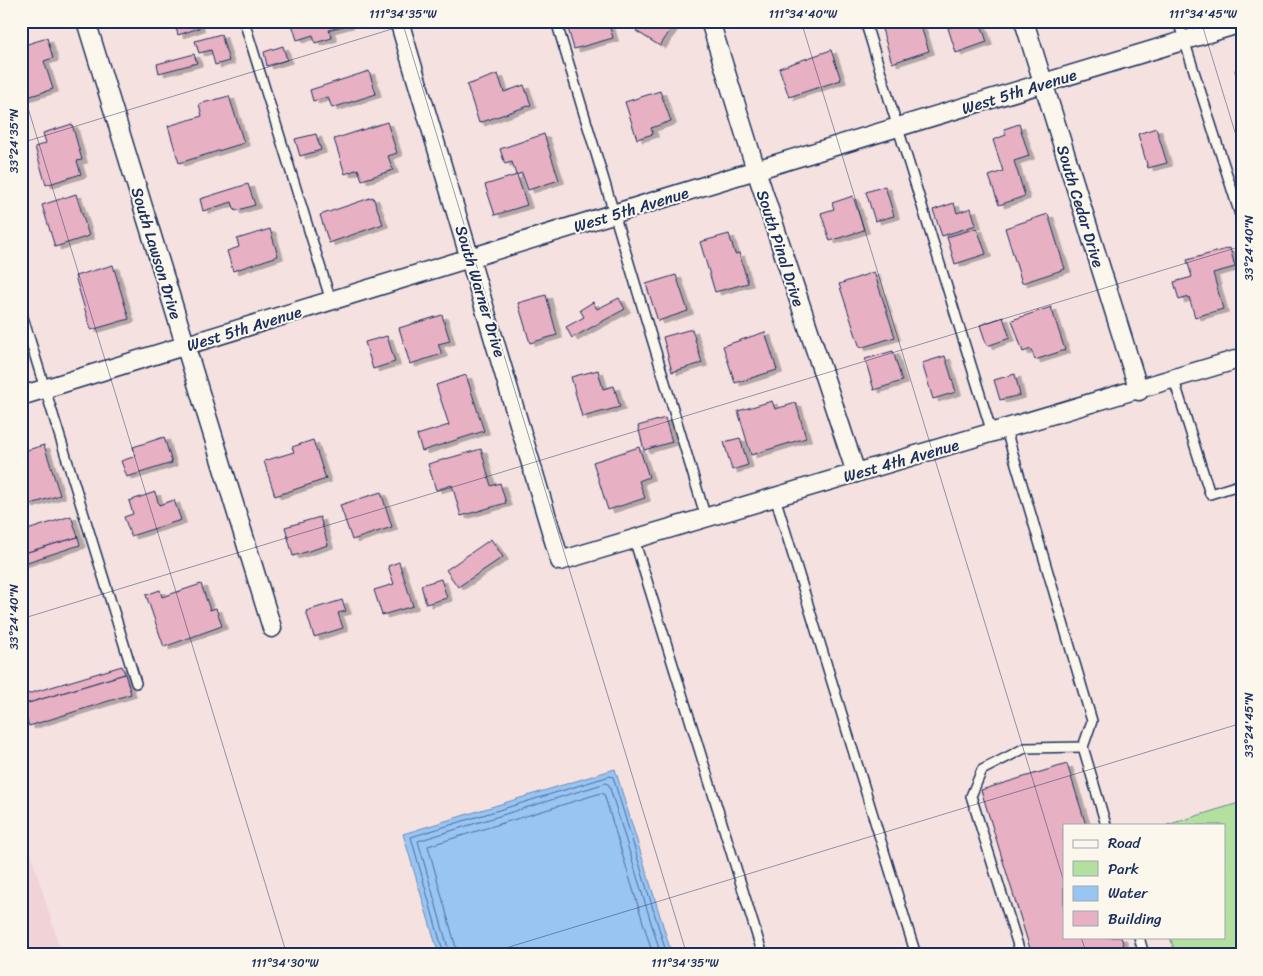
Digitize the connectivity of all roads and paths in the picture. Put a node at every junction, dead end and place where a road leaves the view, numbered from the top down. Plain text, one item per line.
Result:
1 (86, 21) edge
2 (244, 21) edge
3 (399, 21) edge
4 (556, 21) edge
5 (710, 21) edge
6 (865, 21) edge
7 (1024, 21) edge
8 (1178, 21) edge
9 (1242, 23) edge
10 (1184, 41) junction
11 (1043, 84) junction
12 (898, 127) junction
13 (756, 170) junction
14 (615, 214) junction
15 (1242, 221) edge
16 (472, 258) junction
17 (331, 302) junction
18 (21, 311) edge
19 (186, 345) junction
20 (1242, 358) edge
21 (1174, 380) junction
22 (45, 388) junction
23 (1139, 391) junction
24 (21, 396) edge
25 (999, 432) junction
26 (856, 474) junction
27 (1242, 484) edge
28 (775, 498) junction
29 (706, 518) junction
30 (634, 539) junction
31 (560, 561) joint
32 (272, 628) dead end
33 (136, 683) dead end
34 (1083, 747) junction
35 (1106, 824) edge
36 (1139, 938) edge
37 (763, 955) edge
38 (916, 955) edge
39 (1021, 955) edge
40 (1144, 955) edge

1 - 19 street, South Lawson Drive
2 - 17 lane
3 - 16 street, South Warner Drive
4 - 14 lane
5 - 13 street, South Pinal Drive
6 - 12 lane
7 - 11 street, South Cedar Drive
8 - 10 lane
9 - 10 street, West 5th Avenue
10 - 11 street, West 5th Avenue
10 - 15 lane
11 - 12 street, West 5th Avenue
11 - 23 street, South Cedar Drive
12 - 13 street, West 5th Avenue
12 - 25 lane
13 - 14 street, West 5th Avenue
13 - 26 street, South Pinal Drive
14 - 16 street, West 5th Avenue
14 - 29 lane
16 - 17 street, West 5th Avenue
16 - 31 street, South Warner Drive
17 - 19 street, West 5th Avenue
18 - 22 lane
19 - 22 street, West 5th Avenue
19 - 32 street, South Lawson Drive
20 - 21 street, West 4th Avenue
21 - 23 street, West 4th Avenue
21 - 27 lane
22 - 24 street, West 5th Avenue
22 - 33 lane
23 - 25 street, West 4th Avenue
25 - 26 street, West 4th Avenue
25 - 34 lane
26 - 28 street, West 4th Avenue
28 - 29 street, West 4th Avenue
28 - 38 lane
29 - 30 street, West 4th Avenue
30 - 31 street, West 4th Avenue
30 - 37 lane
34 - 35 lane
34 - 39 lane
36 - 40 lane

